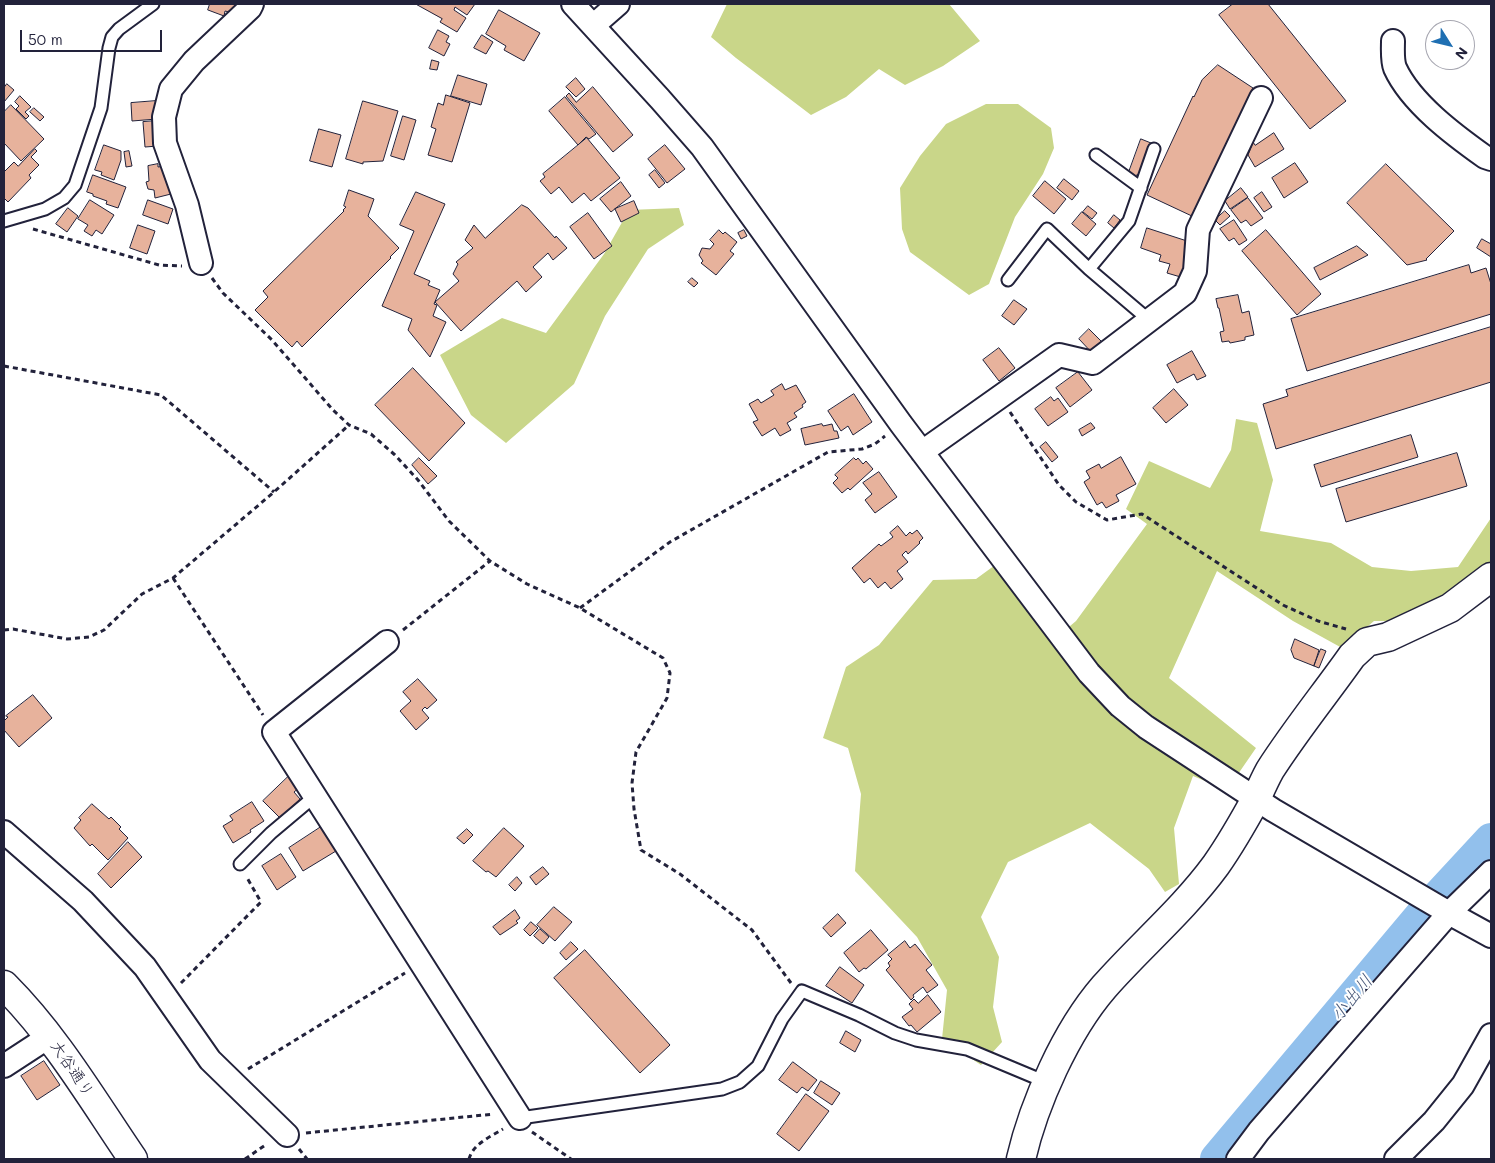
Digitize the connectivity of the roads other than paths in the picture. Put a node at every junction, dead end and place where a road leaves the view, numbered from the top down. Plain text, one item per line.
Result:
1 (153, 4) edge
2 (252, 4) edge
3 (572, 4) edge
4 (618, 4) edge
5 (594, 25) junction
6 (1393, 41) dead end
7 (1261, 98) dead end
8 (1154, 150) dead end
9 (1096, 155) dead end
10 (1491, 159) edge
11 (1141, 188) junction
12 (4, 221) edge
13 (201, 263) road end
14 (1089, 269) junction
15 (1008, 280) dead end
16 (1149, 320) junction
17 (922, 452) junction
18 (1491, 576) edge
19 (387, 642) road end
20 (315, 796) junction
21 (1256, 798) junction
22 (4, 832) edge
23 (240, 864) road end
24 (1491, 872) edge
25 (1445, 911) junction
26 (1491, 936) edge
27 (4, 985) edge
28 (50, 1036) junction
29 (1491, 1036) edge
30 (4, 1066) edge
31 (1046, 1082) junction
32 (520, 1118) joint
33 (287, 1135) road end
34 (132, 1159) edge
35 (1021, 1159) edge
36 (1238, 1159) edge
37 (1396, 1159) edge

1 - 12 lane
2 - 13 street
3 - 5 street
4 - 5 street
5 - 17 street
6 - 10 street
7 - 16 street
8 - 11 lane
9 - 11 lane
11 - 14 lane
14 - 15 lane
14 - 16 lane
16 - 17 street
17 - 21 street
18 - 21 street
19 - 20 street
20 - 23 lane
20 - 32 street
21 - 25 street
21 - 31 street
22 - 33 street
24 - 25 street
25 - 26 street
25 - 36 street
27 - 28 street, 大谷通り
28 - 30 street
28 - 34 street, 大谷通り
29 - 37 street
31 - 32 lane
31 - 35 street

